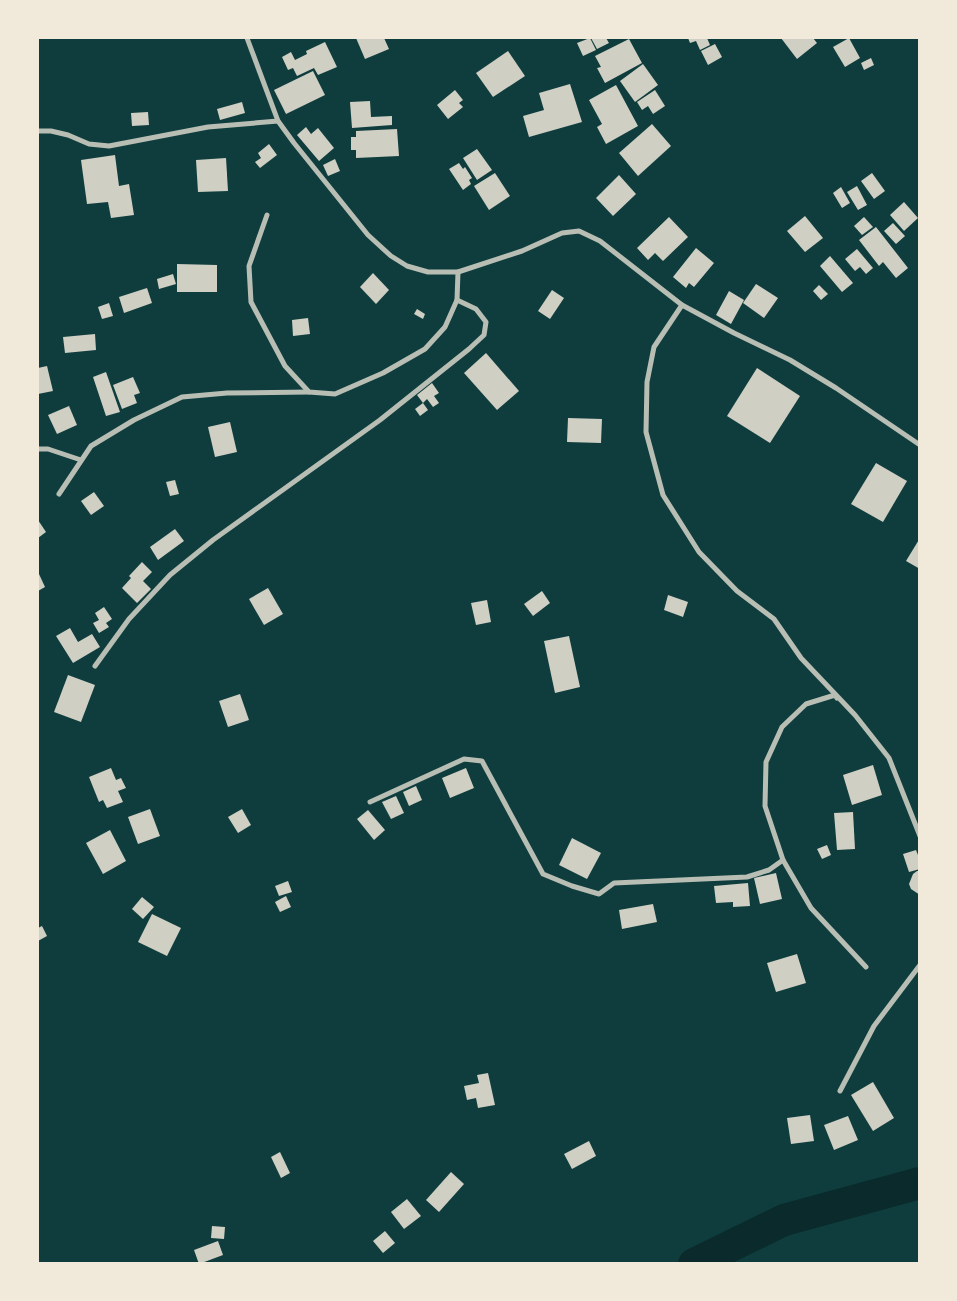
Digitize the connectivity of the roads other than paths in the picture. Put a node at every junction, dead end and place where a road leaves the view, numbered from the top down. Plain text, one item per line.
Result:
1 (247, 38) edge
2 (278, 121) junction
3 (38, 131) edge
4 (267, 216) dead end
5 (458, 272) junction
6 (457, 300) junction
7 (682, 305) junction
8 (309, 392) junction
9 (920, 445) edge
10 (38, 449) edge
11 (81, 460) junction
12 (59, 494) dead end
13 (95, 666) dead end
14 (854, 715) junction
15 (370, 802) dead end
16 (920, 836) edge
17 (783, 860) junction
18 (920, 966) edge
19 (866, 967) dead end
20 (840, 1091) dead end

1 - 2 street
2 - 3 street
2 - 5 street
4 - 8 street
5 - 6 street
5 - 7 street
6 - 8 street
6 - 13 street
7 - 9 street
7 - 14 street
8 - 11 street
10 - 11 street
11 - 12 street
14 - 16 street
14 - 17 street
15 - 17 street
17 - 19 street
18 - 20 street

